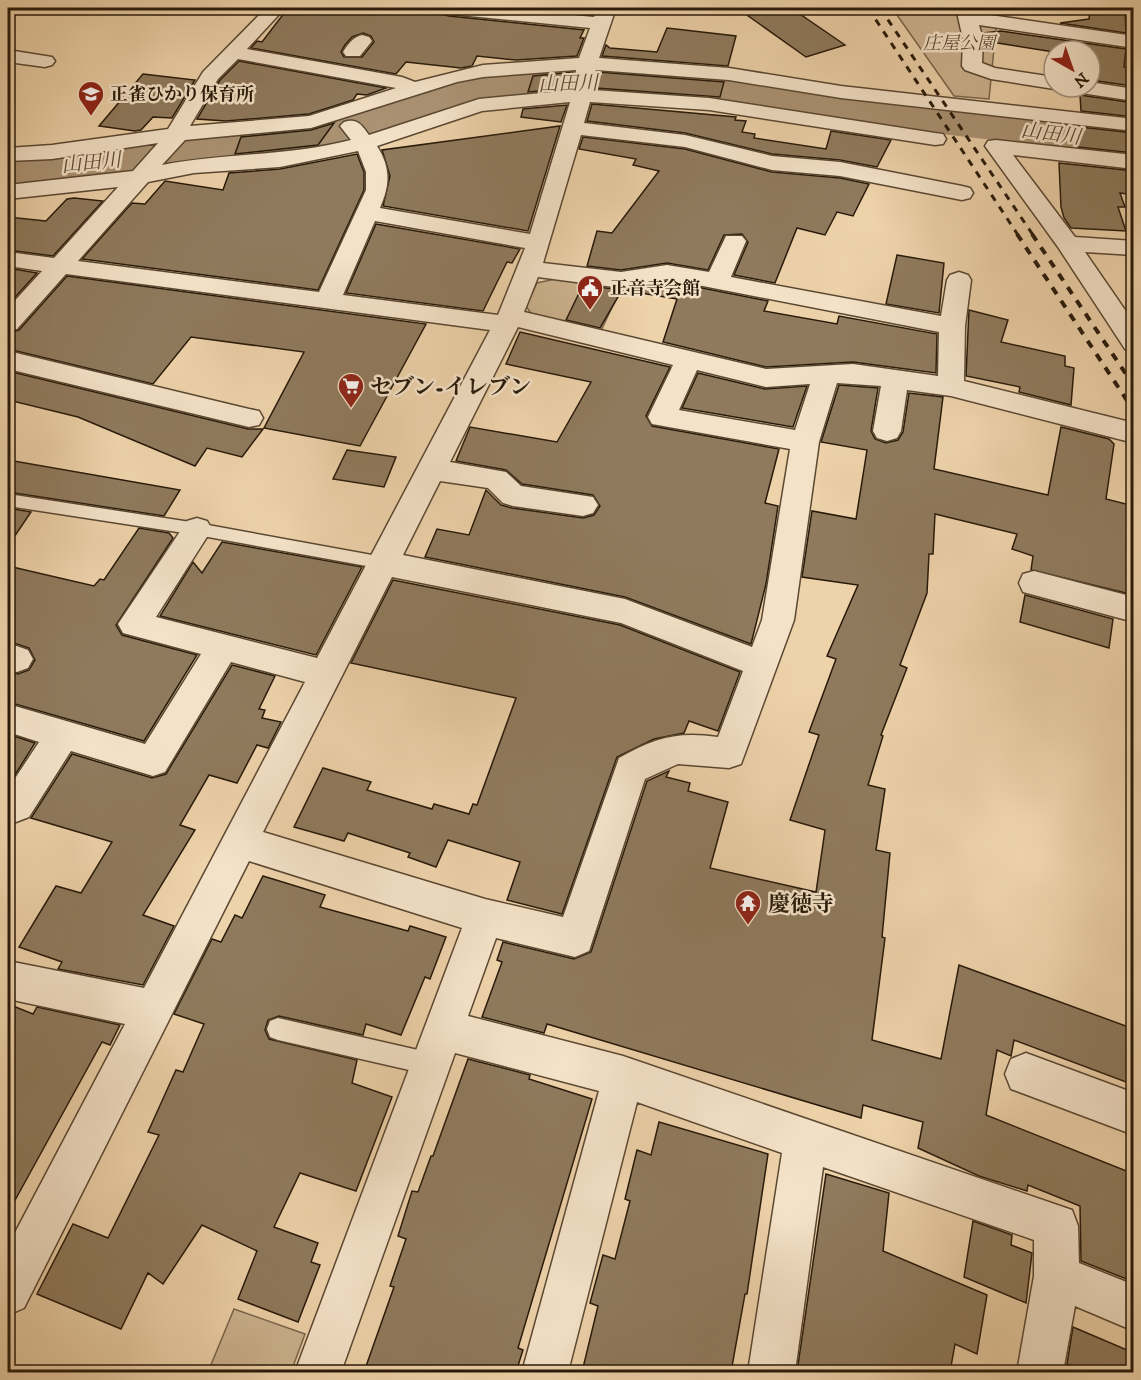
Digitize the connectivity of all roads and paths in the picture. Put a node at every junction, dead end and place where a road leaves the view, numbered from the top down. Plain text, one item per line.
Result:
1 (276, 8) edge
2 (448, 8) edge
3 (1053, 8) edge
4 (967, 13) edge
5 (604, 16) edge
6 (1052, 29) junction
7 (249, 35) junction
8 (272, 38) dead end
9 (1134, 42) edge
10 (330, 48) dead end
11 (362, 49) dead end
12 (233, 52) junction
13 (8, 56) edge
14 (45, 61) dead end
15 (584, 79) junction
16 (1042, 81) edge
17 (412, 89) junction
18 (1102, 90) edge
19 (840, 95) junction
20 (1134, 95) edge
21 (343, 115) junction
22 (833, 122) junction
23 (1134, 125) edge
24 (573, 128) junction
25 (177, 135) junction
26 (935, 139) dead end
27 (364, 142) junction
28 (8, 154) edge
29 (1134, 162) edge
30 (143, 175) junction
31 (8, 192) edge
32 (962, 192) dead end
33 (367, 213) junction
34 (734, 241) dead end
35 (1068, 243) junction
36 (1134, 248) edge
37 (535, 256) junction
38 (8, 259) edge
39 (60, 265) junction
40 (717, 280) junction
41 (959, 280) dead end
42 (328, 300) junction
43 (508, 321) junction
44 (8, 323) edge
45 (952, 326) junction
46 (1134, 343) edge
47 (8, 360) edge
48 (688, 361) junction
49 (827, 373) junction
50 (895, 381) junction
51 (951, 387) junction
52 (249, 418) dead end
53 (887, 431) dead end
54 (1126, 432) edge
55 (805, 442) junction
56 (1134, 455) edge
57 (431, 470) junction
58 (8, 500) edge
59 (564, 510) dead end
60 (197, 529) junction
61 (383, 563) junction
62 (1035, 583) dead end
63 (1134, 610) edge
64 (223, 647) junction
65 (762, 665) junction
66 (326, 674) junction
67 (8, 718) edge
68 (63, 735) junction
69 (16, 806) dead end
70 (240, 842) junction
71 (485, 917) junction
72 (8, 980) edge
73 (153, 1010) junction
74 (278, 1029) dead end
75 (438, 1047) junction
76 (1026, 1074) dead end
77 (623, 1077) junction
78 (1134, 1114) edge
79 (805, 1140) junction
80 (1057, 1276) junction
81 (8, 1292) edge
82 (1134, 1308) edge
83 (318, 1372) edge
84 (545, 1372) edge
85 (771, 1372) edge
86 (1040, 1372) edge

1 - 7 street
2 - 5 street
3 - 6 street
4 - 6 street
4 - 16 street
5 - 15 street
6 - 9 street
7 - 8 street
7 - 12 street
10 - 11 street
12 - 17 street
12 - 25 street
13 - 14 street
15 - 17 street
15 - 19 street
15 - 22 street
15 - 24 street
15 - 27 street
17 - 21 street
18 - 20 street
19 - 22 street
19 - 23 street
21 - 25 street
21 - 27 street
22 - 26 street
24 - 32 street
24 - 37 street
25 - 28 street
25 - 30 street
27 - 30 street
27 - 33 street
29 - 35 street
30 - 31 street
30 - 39 street
33 - 37 street
33 - 42 street
34 - 40 street
35 - 36 street
35 - 46 street
37 - 40 street
37 - 43 street
38 - 39 street
39 - 42 street
39 - 44 street
40 - 45 street
41 - 45 street
42 - 43 street
43 - 48 street
43 - 57 street
45 - 51 street
47 - 52 street
48 - 49 street
48 - 55 street
49 - 50 street
49 - 55 street
50 - 51 street
50 - 53 street
51 - 54 street
54 - 56 street
55 - 65 street
57 - 59 street
57 - 61 street
58 - 60 lane
60 - 61 lane
60 - 64 street
61 - 65 street
61 - 66 street
62 - 63 street
64 - 66 street
64 - 68 street
65 - 71 street
66 - 70 street
67 - 68 street
68 - 69 street
70 - 71 street
70 - 73 street
71 - 75 street
72 - 73 street
73 - 81 street
74 - 75 lane
75 - 77 street
75 - 83 street
76 - 78 street
77 - 79 street
77 - 84 street
79 - 80 street
79 - 85 street
80 - 82 street
80 - 86 street

